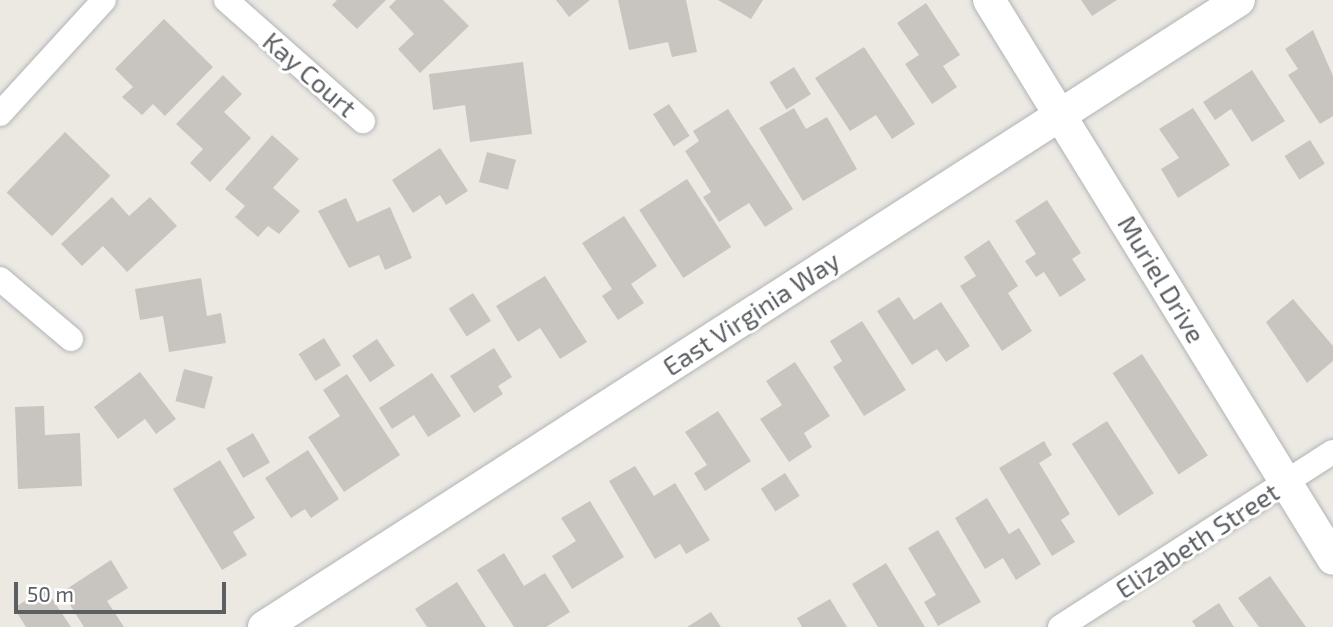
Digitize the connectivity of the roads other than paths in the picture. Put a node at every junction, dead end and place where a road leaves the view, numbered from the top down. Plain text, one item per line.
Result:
1 (104, 0) edge
2 (226, 0) edge
3 (989, 0) edge
4 (1239, 0) edge
5 (1060, 113) junction
6 (0, 114) edge
7 (363, 121) dead end
8 (0, 279) edge
9 (71, 339) dead end
10 (1333, 452) edge
11 (1286, 483) junction
12 (1333, 559) edge
13 (264, 627) edge
14 (1060, 627) edge

1 - 6 street
2 - 7 street, Kay Court
3 - 5 street, Muriel Drive
4 - 5 street, East Virginia Way
5 - 11 street, Muriel Drive
5 - 13 street, East Virginia Way
8 - 9 street
10 - 11 street, Elizabeth Street
11 - 12 street, Muriel Drive
11 - 14 street, Elizabeth Street

